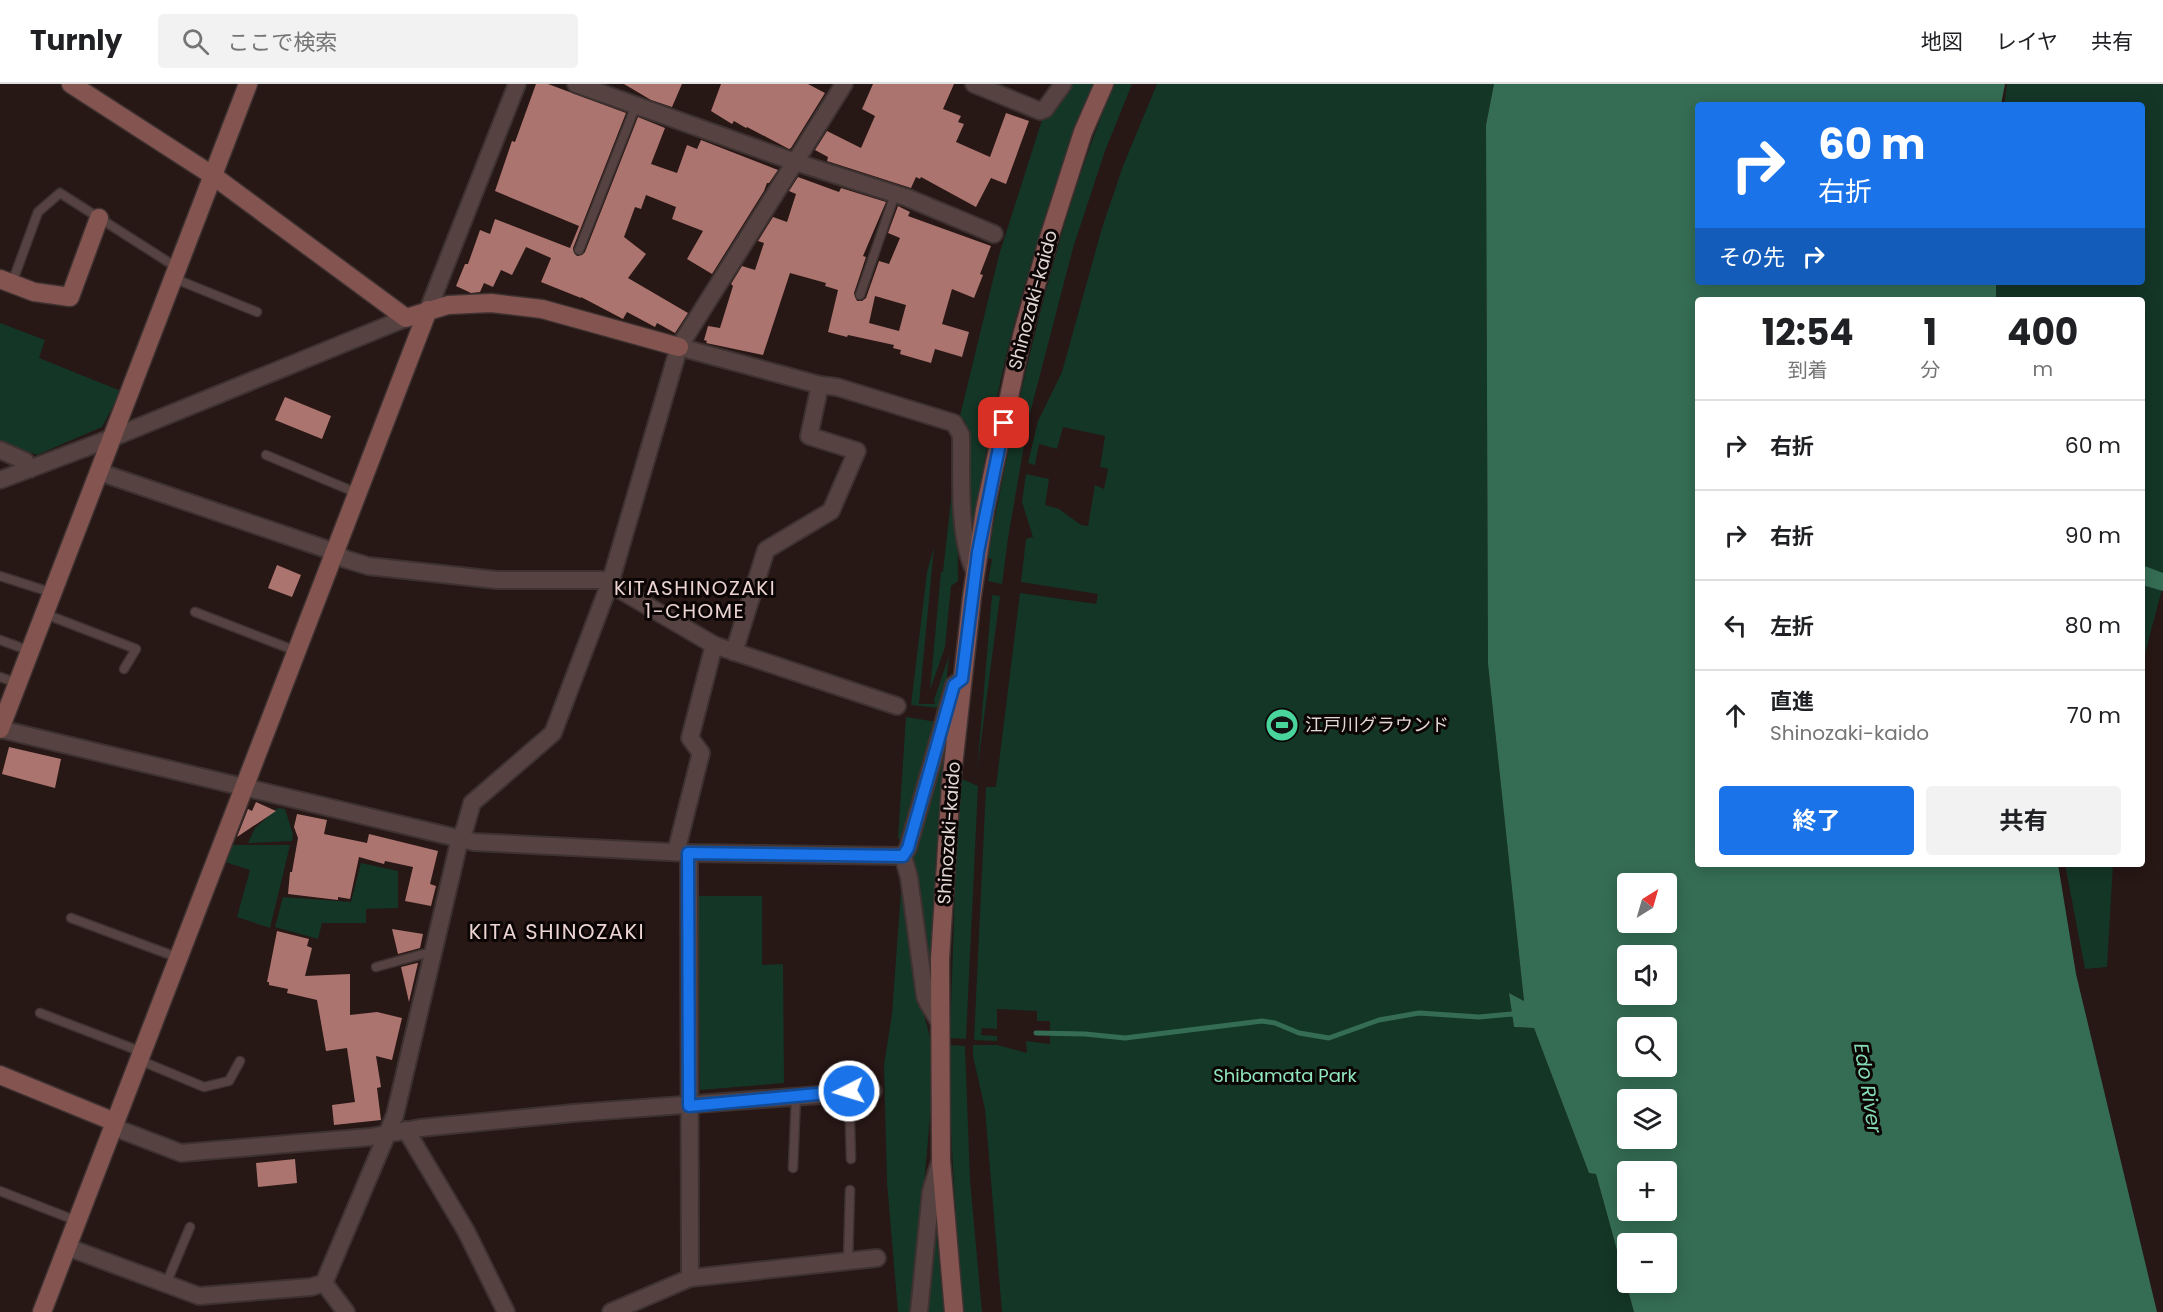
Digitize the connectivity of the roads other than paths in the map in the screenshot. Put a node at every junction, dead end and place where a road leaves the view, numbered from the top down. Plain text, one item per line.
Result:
1 (71, 84) edge
2 (248, 84) edge
3 (517, 84) edge
4 (576, 84) edge
5 (844, 84) edge
6 (976, 84) edge
7 (1063, 84) edge
8 (1104, 84) edge
9 (636, 105) junction
10 (795, 162) junction
11 (212, 175) junction
12 (895, 194) junction
13 (99, 218) junction
14 (994, 234) dead end
15 (579, 250) dead end
16 (175, 272) junction
17 (6, 281) edge
18 (860, 295) dead end
19 (428, 310) junction
20 (257, 312) dead end
21 (406, 318) junction
22 (679, 347) junction
23 (820, 385) junction
24 (114, 437) junction
25 (0, 450) edge
26 (266, 455) dead end
27 (30, 469) junction
28 (99, 472) junction
29 (0, 480) edge
30 (357, 493) junction
31 (335, 552) junction
32 (975, 572) junction
33 (0, 576) edge
34 (611, 580) junction
35 (53, 593) junction
36 (195, 612) dead end
37 (45, 614) junction
38 (0, 640) edge
39 (714, 645) junction
40 (30, 651) junction
41 (296, 651) junction
42 (734, 652) junction
43 (124, 669) dead end
44 (0, 677) edge
45 (962, 679) junction
46 (18, 684) junction
47 (897, 706) dead end
48 (0, 729) edge
49 (245, 787) junction
50 (460, 838) junction
51 (682, 852) junction
52 (903, 856) junction
53 (71, 918) dead end
54 (432, 954) junction
55 (179, 958) junction
56 (376, 967) dead end
57 (40, 1013) dead end
58 (939, 1021) junction
59 (140, 1056) junction
60 (240, 1060) dead end
61 (0, 1075) edge
62 (849, 1091) junction
63 (873, 1091) dead end
64 (796, 1096) junction
65 (689, 1106) junction
66 (114, 1124) junction
67 (406, 1130) junction
68 (388, 1134) junction
69 (851, 1159) dead end
70 (941, 1161) junction
71 (794, 1168) dead end
72 (850, 1190) dead end
73 (0, 1191) edge
74 (77, 1221) junction
75 (190, 1227) dead end
76 (67, 1247) junction
77 (877, 1258) dead end
78 (848, 1261) junction
79 (690, 1278) junction
80 (324, 1283) junction
81 (166, 1284) junction
82 (622, 1310) edge
83 (42, 1312) edge
84 (346, 1312) edge
85 (506, 1312) edge
86 (920, 1312) edge
87 (954, 1312) edge

1 - 11 street
2 - 11 street
3 - 19 street
4 - 9 street
5 - 10 street
6 - 7 street
8 - 32 street, Shinozaki-kaido
9 - 10 street
9 - 15 lane
10 - 12 street
10 - 22 street
11 - 16 street
11 - 21 street
12 - 14 street
12 - 18 lane
13 - 16 lane
13 - 17 lane
13 - 17 street
16 - 20 lane
16 - 24 street
19 - 21 street
19 - 22 street
19 - 30 street
21 - 24 street
22 - 23 street
22 - 34 street
23 - 32 street
23 - 42 street
24 - 27 street
24 - 28 street
25 - 27 street
26 - 30 lane
27 - 29 street
28 - 31 street
28 - 35 street
30 - 31 street
31 - 34 street
31 - 41 street
32 - 45 street, Shinozaki-kaido
33 - 35 lane
34 - 39 street
34 - 50 street
35 - 37 street
36 - 41 lane
37 - 40 street
37 - 43 lane
38 - 40 lane
39 - 42 street
39 - 51 street
40 - 46 street
41 - 49 street
42 - 47 street
44 - 46 lane
45 - 52 street
45 - 58 street, Shinozaki-kaido
46 - 48 street
48 - 49 street
49 - 50 street
49 - 55 street
50 - 51 street
50 - 54 street
51 - 52 street
51 - 65 street
52 - 58 street
53 - 55 lane
54 - 56 lane
54 - 68 street
55 - 59 street
57 - 59 lane
58 - 70 street, Shinozaki-kaido
59 - 60 lane
59 - 66 street
61 - 66 street
62 - 63 street
62 - 64 street
62 - 69 lane
64 - 65 street
64 - 71 lane
65 - 67 street
65 - 79 street
66 - 68 street
66 - 74 street
67 - 68 street
67 - 85 street
68 - 80 street
70 - 86 street
70 - 87 street, Shinozaki-kaido
72 - 78 lane
73 - 74 lane
74 - 76 street
75 - 81 lane
76 - 81 street
76 - 83 street
77 - 78 street
78 - 79 street
79 - 82 street
80 - 81 street
80 - 84 street

